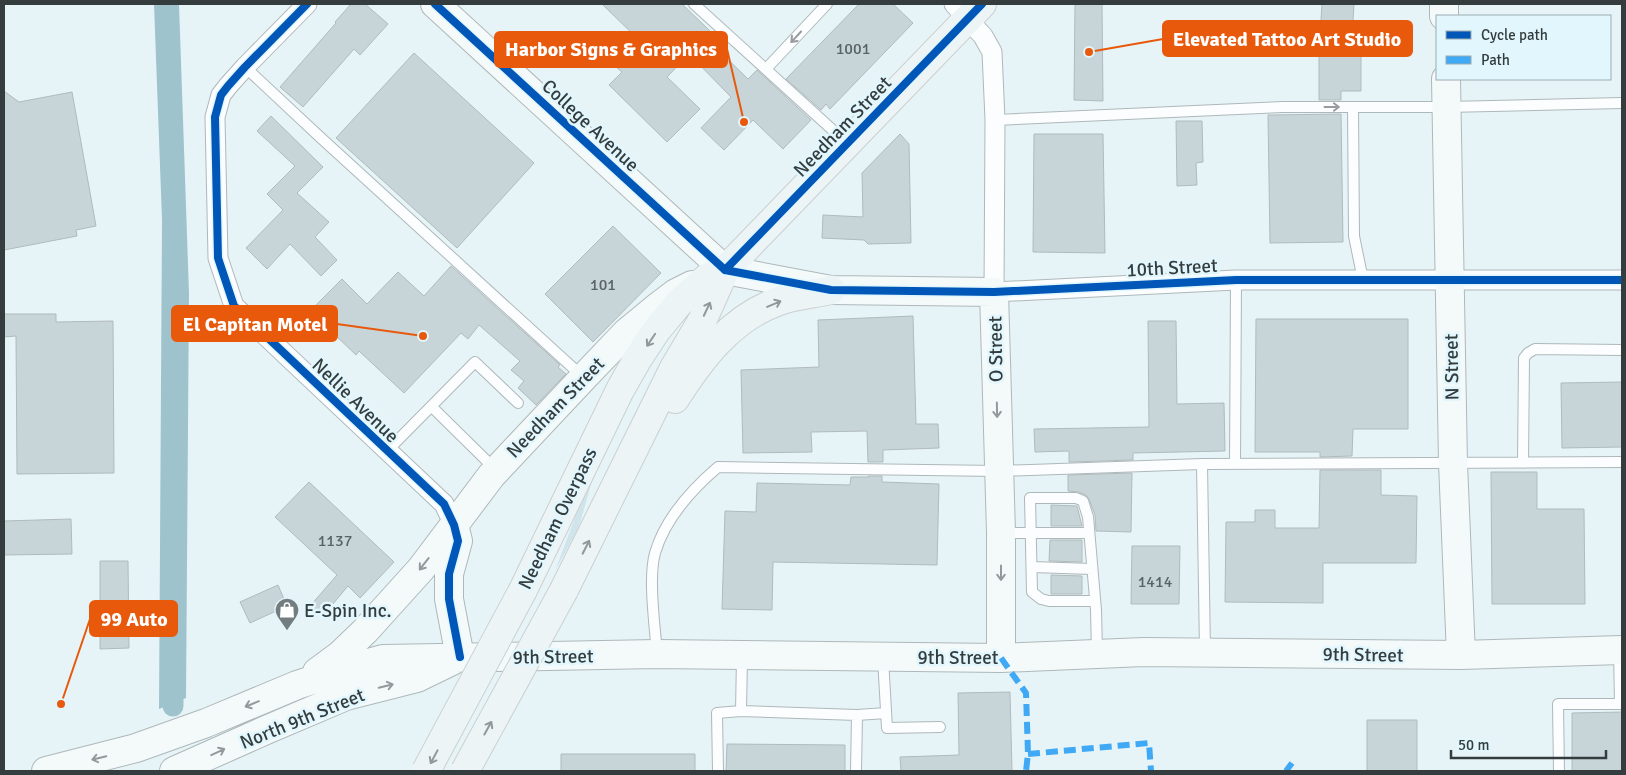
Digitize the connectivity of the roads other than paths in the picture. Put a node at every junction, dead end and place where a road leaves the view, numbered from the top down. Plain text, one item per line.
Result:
1 (307, 4) edge
2 (435, 4) edge
3 (694, 4) edge
4 (827, 4) edge
5 (968, 8) edge
6 (245, 67) junction
7 (766, 69) junction
8 (1446, 80) edge
9 (1622, 103) edge
10 (1353, 107) junction
11 (1446, 107) junction
12 (995, 120) junction
13 (848, 144) junction
14 (716, 274) junction
15 (1236, 280) junction
16 (1363, 280) junction
17 (1449, 280) junction
18 (1622, 280) edge
19 (831, 290) junction
20 (994, 292) junction
21 (1622, 350) edge
22 (584, 377) junction
23 (518, 403) dead end
24 (432, 407) junction
25 (386, 452) junction
26 (1622, 462) edge
27 (1453, 463) junction
28 (1523, 463) junction
29 (1202, 464) junction
30 (1235, 464) junction
31 (496, 470) junction
32 (998, 471) junction
33 (610, 498) junction
34 (454, 525) junction
35 (1031, 532) junction
36 (1001, 533) junction
37 (1089, 533) junction
38 (1032, 567) junction
39 (1092, 569) junction
40 (1095, 601) junction
41 (1621, 650) edge
42 (1205, 652) junction
43 (657, 654) junction
44 (1097, 654) junction
45 (742, 655) junction
46 (1461, 655) junction
47 (460, 657) junction
48 (882, 657) junction
49 (1001, 658) junction
50 (298, 685) junction
51 (1621, 704) edge
52 (742, 711) junction
53 (886, 713) junction
54 (857, 715) junction
55 (940, 727) dead end
56 (46, 771) edge
57 (174, 771) edge
58 (426, 771) edge
59 (465, 771) edge
60 (718, 771) edge
61 (856, 771) edge
62 (1559, 771) edge

1 - 6 street
2 - 14 street, College Avenue
3 - 7 lane
4 -> 7 lane
5 - 12 street, O Street
5 - 13 main road, Needham Street
6 - 22 lane
6 - 25 street, Nellie Avenue
7 - 13 lane
8 - 11 street, N Street
9 - 11 lane
10 - 11 lane
12 -> 10 lane
10 - 16 lane
11 - 17 street, N Street
12 - 20 street, O Street
13 - 14 main road, Needham Street
14 - 19 street, 10th Street
14 - 22 street, Needham Street
33 -> 14 main road, Needham Overpass
14 -> 58 main road, Needham Overpass, bridge
15 - 16 street, 10th Street
15 - 20 street, 10th Street
15 - 30 lane
16 - 17 street, 10th Street
17 - 18 street, 10th Street
17 - 27 street, N Street
19 - 20 street, 10th Street
33 -> 19 main road
20 -> 32 street, O Street
21 - 28 lane
22 - 31 street, Needham Street
23 - 24 lane
24 - 25 lane
24 - 31 lane
25 - 34 street, Nellie Avenue
26 - 28 lane
27 - 28 lane
27 - 30 lane
27 - 46 street, N Street
29 - 30 lane
29 - 32 lane
29 - 42 lane
31 - 34 street, Needham Street
32 - 36 street, O Street
32 - 43 lane
59 -> 33 main road, Needham Overpass, bridge
34 - 47 street
34 -> 50 street, Needham Street
35 - 36 lane
35 - 37 lane
35 - 37 lane
35 - 38 lane
36 -> 49 street, O Street
37 - 39 lane
38 - 39 lane
38 - 40 lane
39 - 40 lane
40 - 44 lane
41 - 46 street, 9th Street
41 - 51 lane
42 - 44 street, 9th Street
42 - 46 street, 9th Street
43 - 45 street, 9th Street
43 - 47 street, 9th Street
44 - 49 street, 9th Street
45 - 48 street, 9th Street
45 - 52 lane
47 - 50 street, 9th Street
57 -> 47 street, North 9th Street
48 - 49 street, 9th Street
48 - 53 lane
50 -> 56 street, North 9th Street
51 - 62 lane
52 - 54 lane
52 - 60 lane
53 - 54 lane
53 - 55 lane
54 - 61 lane

